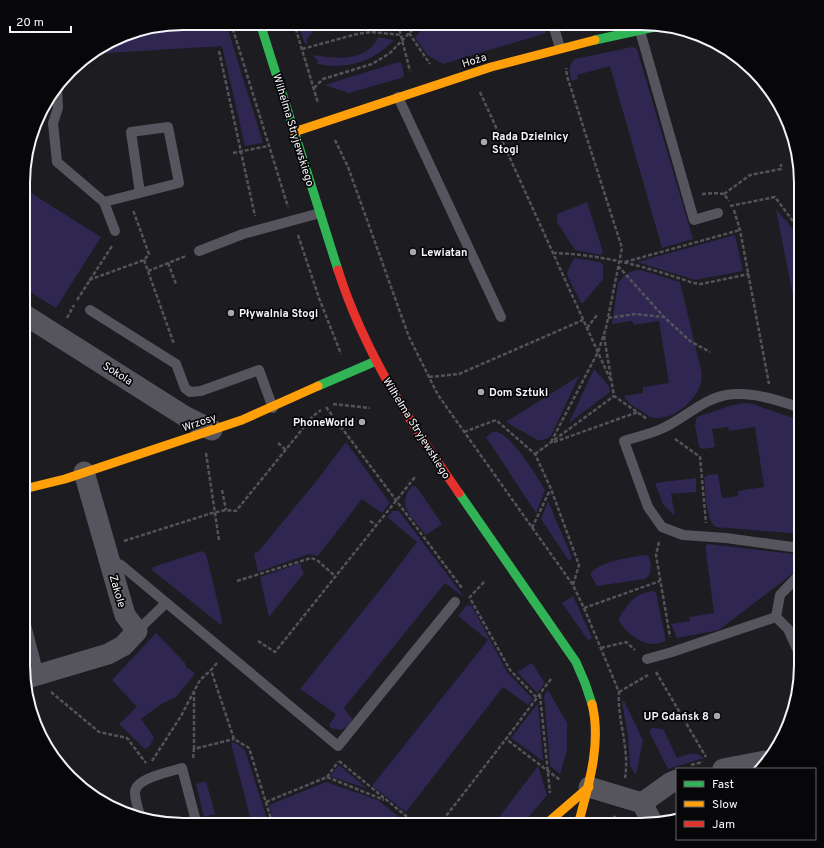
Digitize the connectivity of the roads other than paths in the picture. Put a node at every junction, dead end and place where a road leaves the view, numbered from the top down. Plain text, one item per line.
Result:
1 (262, 30) edge
2 (555, 30) edge
3 (644, 30) edge
4 (640, 31) junction
5 (560, 48) junction
6 (57, 96) edge
7 (398, 97) junction
8 (294, 132) junction
9 (140, 193) junction
10 (104, 202) junction
11 (718, 212) dead end
12 (320, 213) junction
13 (115, 231) road end
14 (199, 251) road end
15 (90, 310) dead end
16 (501, 317) dead end
17 (30, 318) edge
18 (376, 361) junction
19 (794, 406) edge
20 (273, 408) junction
21 (208, 438) junction
22 (84, 472) junction
23 (30, 487) edge
24 (794, 547) edge
25 (107, 553) junction
26 (794, 580) edge
27 (455, 602) dead end
28 (166, 603) junction
29 (776, 617) junction
30 (137, 631) junction
31 (794, 642) edge
32 (647, 658) road end
33 (31, 677) edge
34 (759, 761) edge
35 (716, 765) edge
36 (676, 780) edge
37 (589, 787) junction
38 (642, 803) junction
39 (139, 812) edge
40 (196, 818) edge
41 (554, 818) edge
42 (580, 818) edge
43 (650, 818) edge

1 - 8 street, Wilhelma Stryjewskiego
2 - 5 lane
3 - 4 street, Hoża
4 - 5 street, Hoża
4 - 11 lane
5 - 7 street, Hoża
6 - 10 lane
7 - 8 street, Hoża
7 - 16 lane
8 - 12 street, Wilhelma Stryjewskiego
9 - 9 lane
9 - 10 lane
10 - 13 lane
12 - 14 lane
12 - 18 street, Wilhelma Stryjewskiego
15 - 20 lane
17 - 21 street, Sokola
18 - 20 street, Wrzosy
18 - 37 street, Wilhelma Stryjewskiego
19 - 24 lane
20 - 21 street, Wrzosy
21 - 22 street, Wrzosy
22 - 23 street, Wrzosy
22 - 25 street, Zakole
25 - 28 lane
25 - 30 street, Zakole
26 - 29 lane
27 - 28 lane
28 - 30 lane
29 - 31 lane
29 - 32 lane
30 - 33 street
34 - 35 street
36 - 38 street
37 - 38 street
37 - 41 street
37 - 42 street, Wilhelma Stryjewskiego
38 - 43 street
39 - 40 lane

